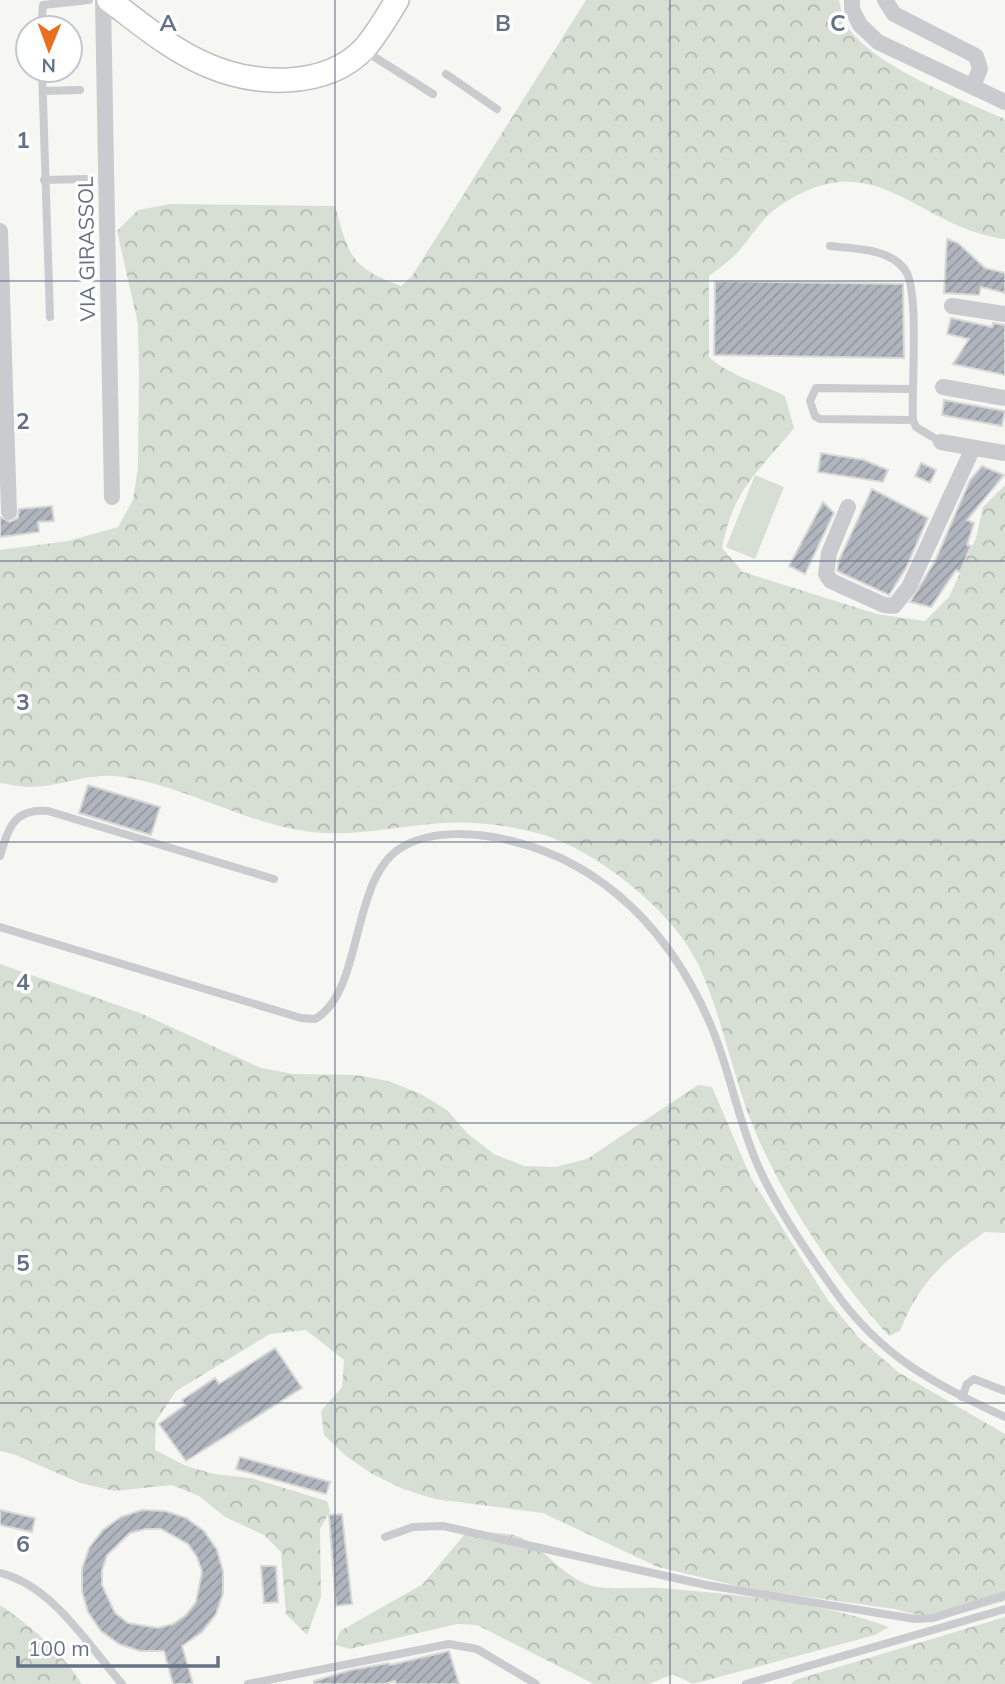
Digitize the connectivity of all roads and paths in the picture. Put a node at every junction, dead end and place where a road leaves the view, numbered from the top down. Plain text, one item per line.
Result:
1 (89, 0) edge
2 (103, 0) edge
3 (109, 0) edge
4 (397, 0) edge
5 (852, 0) edge
6 (885, 0) edge
7 (42, 14) edge
8 (363, 50) junction
9 (446, 74) dead end
10 (43, 84) edge
11 (973, 86) junction
12 (79, 90) dead end
13 (43, 91) junction
14 (433, 94) dead end
15 (1005, 102) edge
16 (497, 109) dead end
17 (86, 179) dead end
18 (44, 180) junction
19 (0, 231) edge
20 (830, 246) dead end
21 (1, 294) edge
22 (952, 306) dead end
23 (1005, 314) edge
24 (50, 317) dead end
25 (943, 387) dead end
26 (911, 389) junction
27 (1005, 398) edge
28 (913, 420) junction
29 (941, 442) joint
30 (973, 448) junction
31 (1005, 453) edge
32 (112, 497) dead end
33 (848, 507) dead end
34 (9, 512) dead end
35 (0, 856) edge
36 (274, 879) dead end
37 (0, 928) edge
38 (1005, 1391) edge
39 (962, 1397) junction
40 (1005, 1417) edge
41 (385, 1537) dead end
42 (0, 1573) edge
43 (1005, 1595) edge
44 (1005, 1609) edge
45 (122, 1684) edge
46 (248, 1684) edge
47 (536, 1684) edge
48 (746, 1684) edge

1 - 7 lane
2 - 32 street, VIA GIRASSOL
3 - 8 main road
4 - 8 main road
5 - 11 street
6 - 11 street
8 - 14 lane
9 - 16 lane
10 - 13 lane
11 - 15 street
12 - 13 lane
13 - 18 lane
17 - 18 lane
18 - 24 lane
19 - 21 street
20 - 26 lane
21 - 34 street
22 - 23 street
25 - 27 street
26 - 28 lane
26 - 28 lane
28 - 29 lane
29 - 30 street
30 - 31 street
30 - 33 street
35 - 36 lane
37 - 39 lane
38 - 39 lane
39 - 40 lane
41 - 43 lane
42 - 45 lane
44 - 48 lane
46 - 47 lane

